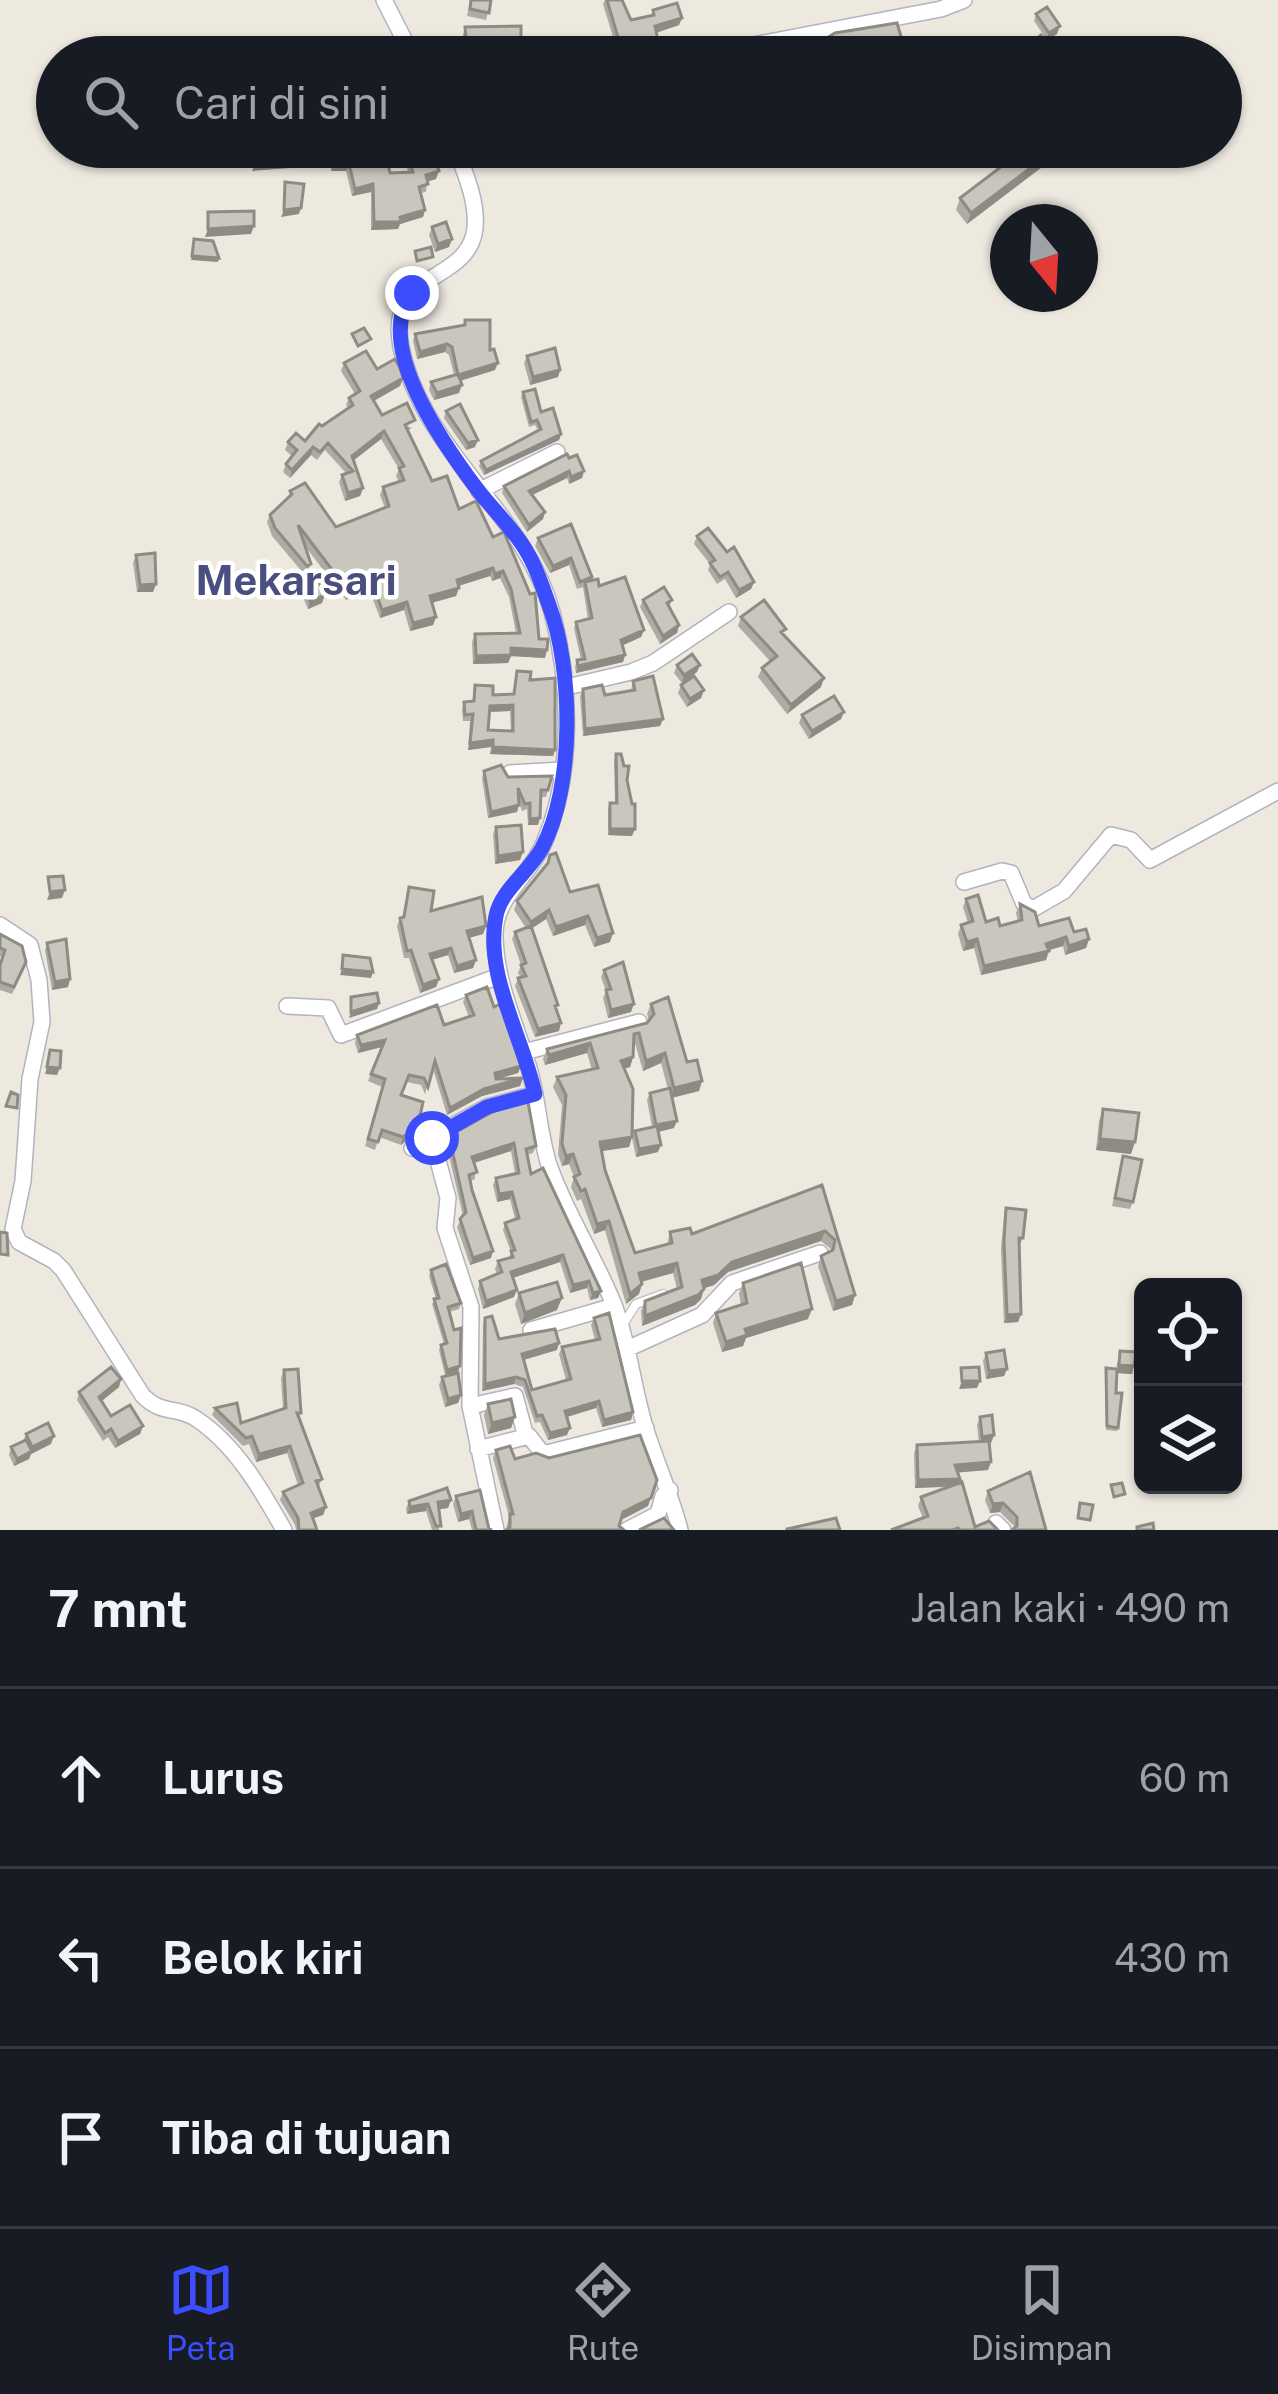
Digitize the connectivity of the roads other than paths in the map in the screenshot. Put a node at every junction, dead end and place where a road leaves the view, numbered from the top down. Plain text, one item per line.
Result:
1 (384, 0) edge
2 (964, 0) edge
3 (402, 36) edge
4 (803, 36) edge
5 (464, 168) edge
6 (557, 452) dead end
7 (478, 491) junction
8 (729, 612) dead end
9 (567, 687) junction
10 (562, 770) junction
11 (510, 772) edge
12 (1278, 791) edge
13 (964, 882) dead end
14 (0, 926) edge
15 (499, 976) junction
16 (287, 1006) dead end
17 (639, 1022) edge
18 (524, 1052) junction
19 (535, 1094) junction
20 (432, 1138) junction
21 (412, 1148) dead end
22 (820, 1253) edge
23 (663, 1294) edge
24 (614, 1306) junction
25 (620, 1329) junction
26 (531, 1330) edge
27 (627, 1349) junction
28 (470, 1406) junction
29 (646, 1428) junction
30 (526, 1437) junction
31 (478, 1449) junction
32 (670, 1490) junction
33 (284, 1530) edge
34 (496, 1530) edge
35 (627, 1530) edge
36 (680, 1530) edge

1 - 3 street
2 - 4 street
5 - 7 street
6 - 7 street
7 - 9 street
8 - 9 street
9 - 10 street
10 - 11 street
10 - 15 street
12 - 13 street
14 - 33 street
15 - 16 street
15 - 18 street
17 - 18 street
18 - 19 street
19 - 20 street
19 - 24 street
20 - 21 street
20 - 28 street
22 - 27 street
23 - 25 lane
24 - 25 street
24 - 26 street
25 - 27 street
27 - 29 street
28 - 30 street
28 - 31 street
29 - 30 street
29 - 32 street
30 - 31 street
31 - 34 street
32 - 35 street
32 - 36 street

